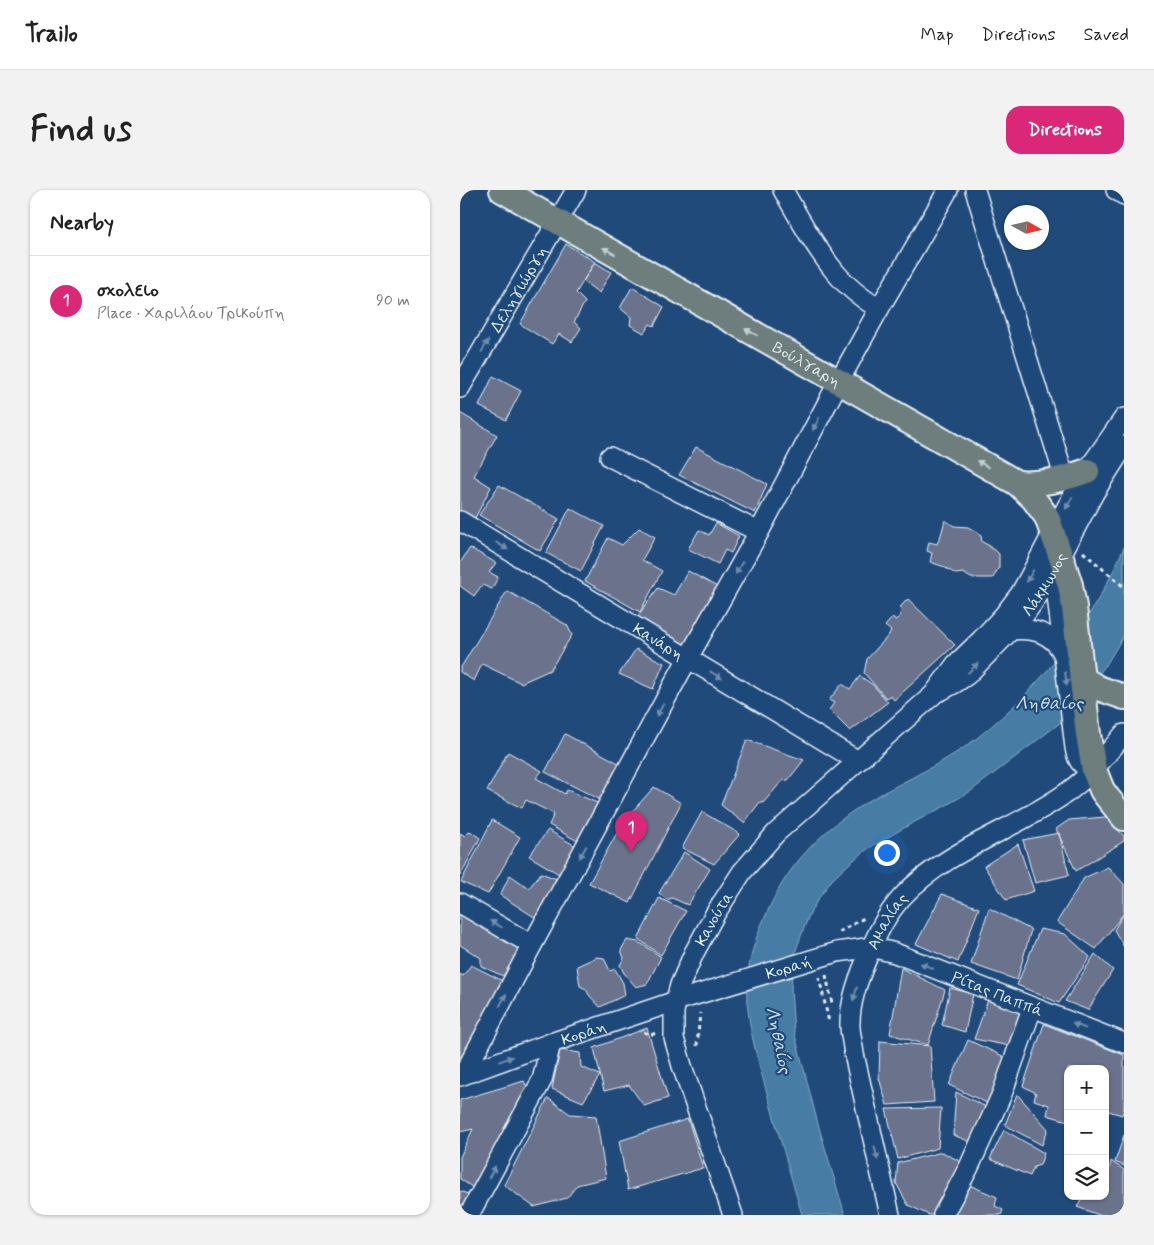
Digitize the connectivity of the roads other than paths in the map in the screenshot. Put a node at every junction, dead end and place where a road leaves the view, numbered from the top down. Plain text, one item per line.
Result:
1 (502, 190) edge
2 (576, 190) edge
3 (783, 190) edge
4 (948, 190) edge
5 (975, 190) edge
6 (1116, 190) edge
7 (1124, 195) edge
8 (557, 222) junction
9 (879, 309) junction
10 (839, 382) junction
11 (460, 388) edge
12 (1124, 418) edge
13 (1124, 446) edge
14 (610, 457) dead end
15 (1088, 472) junction
16 (1065, 479) junction
17 (1017, 483) junction
18 (460, 521) edge
19 (759, 532) junction
20 (1066, 546) junction
21 (1062, 587) junction
22 (1011, 630) junction
23 (1064, 656) junction
24 (688, 658) junction
25 (1082, 678) junction
26 (933, 695) junction
27 (1124, 697) edge
28 (1124, 734) edge
29 (1081, 741) junction
30 (858, 761) junction
31 (1094, 770) junction
32 (1124, 818) edge
33 (460, 903) edge
34 (532, 945) junction
35 (871, 948) junction
36 (712, 990) joint
37 (676, 1001) junction
38 (1032, 1008) junction
39 (550, 1043) junction
40 (1124, 1043) edge
41 (462, 1075) edge
42 (469, 1215) edge
43 (733, 1215) edge
44 (890, 1215) edge
45 (944, 1215) edge

1 - 8 main road, Βούλγαρη
2 - 8 street, Δεληγιώργη
3 - 9 street
4 - 9 street
5 - 16 street
6 - 7 street
10 -> 8 main road, Βούλγαρη
11 -> 8 street, Δεληγιώργη
9 - 10 street
17 -> 10 main road, Βούλγαρη
10 -> 19 street
12 - 15 street
13 - 20 street, Λάκμωνος
14 - 19 street
15 - 16 main road
15 -> 20 street
16 - 17 main road
17 - 20 main road, Βούλγαρη
18 -> 24 street, Κανάρη
19 -> 24 street
20 - 21 main road, Βούλγαρη
20 - 22 street, Λάκμωνος
20 -> 26 street
21 - 23 street
21 - 25 main road, Βούλγαρη
22 - 23 street
26 -> 22 street, Λάκμωνος
23 -> 29 street
24 -> 30 street, Κανάρη
24 -> 34 street
25 - 27 main road
25 - 29 main road, Βούλγαρη
26 - 30 street, Κανούτα
28 - 31 street, Αμαλίας
29 - 31 main road, Βούλγαρη
30 - 37 street, Κανούτα
31 - 32 main road, Βούλγαρη
31 - 35 street, Αμαλίας
34 -> 33 street
41 -> 34 street
35 - 36 street, Κοραή
38 -> 35 street, Ρίτας Παππά
35 -> 44 street, Αμαλίας
36 - 37 street, Κοράη
37 - 39 street, Κοράη
37 - 43 street, Κανούτα
40 -> 38 street, Ρίτας Παππά
38 - 45 street
41 -> 39 street, Κοράη
42 -> 39 street

